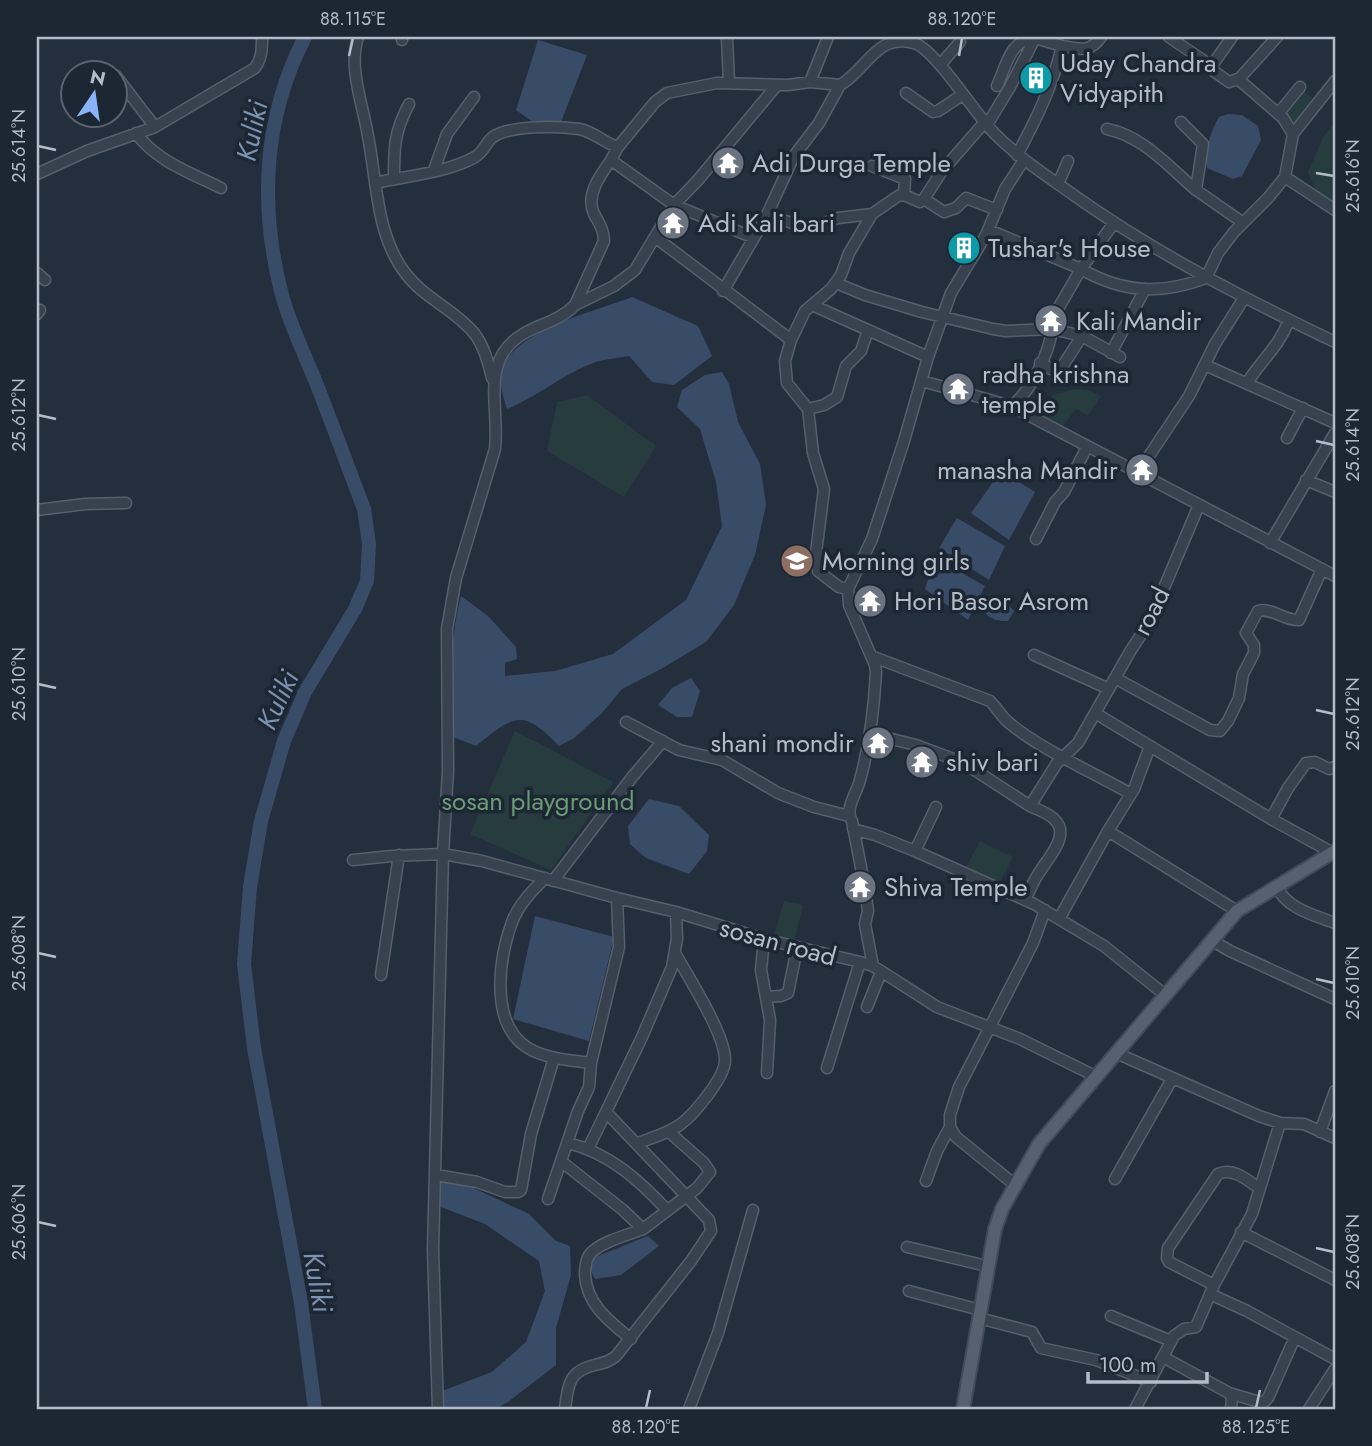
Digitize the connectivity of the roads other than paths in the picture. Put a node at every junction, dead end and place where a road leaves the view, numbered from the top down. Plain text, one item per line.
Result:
1 (262, 37) edge
2 (358, 37) edge
3 (727, 37) edge
4 (828, 37) edge
5 (1101, 37) edge
6 (1169, 37) edge
7 (1232, 37) edge
8 (1277, 37) edge
9 (903, 38) edge
10 (1033, 38) edge
11 (961, 42) dead end
12 (1062, 46) junction
13 (940, 65) junction
14 (1211, 67) junction
15 (1238, 80) junction
16 (1335, 81) edge
17 (810, 82) junction
18 (729, 83) junction
19 (777, 85) junction
20 (840, 85) junction
21 (997, 86) dead end
22 (1300, 87) dead end
23 (906, 93) dead end
24 (130, 94) edge
25 (962, 95) junction
26 (474, 97) dead end
27 (409, 104) dead end
28 (1278, 114) junction
29 (1181, 122) dead end
30 (986, 124) junction
31 (155, 127) junction
32 (1107, 130) dead end
33 (136, 133) junction
34 (1293, 134) junction
35 (618, 147) junction
36 (1021, 157) junction
37 (611, 160) junction
38 (1068, 161) dead end
39 (872, 166) dead end
40 (434, 170) junction
41 (37, 174) edge
42 (1285, 177) junction
43 (394, 179) junction
44 (375, 183) junction
45 (1058, 184) junction
46 (221, 188) dead end
47 (1196, 190) junction
48 (904, 195) junction
49 (924, 199) junction
50 (674, 205) junction
51 (1335, 209) edge
52 (997, 210) junction
53 (872, 214) junction
54 (765, 219) junction
55 (1242, 222) junction
56 (1113, 224) junction
57 (989, 230) junction
58 (655, 237) junction
59 (754, 238) junction
60 (1082, 269) junction
61 (1206, 278) junction
62 (836, 283) junction
63 (1145, 289) junction
64 (723, 291) junction
65 (1244, 298) junction
66 (575, 305) junction
67 (812, 305) junction
68 (942, 316) junction
69 (1289, 320) junction
70 (1052, 328) junction
71 (868, 330) junction
72 (1082, 336) junction
73 (791, 340) junction
74 (1335, 342) edge
75 (928, 357) junction
76 (1040, 363) junction
77 (1205, 365) junction
78 (922, 381) junction
79 (493, 382) junction
80 (1247, 383) junction
81 (1011, 406) junction
82 (1303, 408) junction
83 (808, 409) junction
84 (1335, 423) edge
85 (1335, 433) edge
86 (1287, 438) dead end
87 (1087, 447) junction
88 (1137, 474) junction
89 (1306, 480) junction
90 (1335, 492) edge
91 (126, 503) dead end
92 (1199, 505) junction
93 (37, 510) edge
94 (1037, 539) dead end
95 (1270, 543) junction
96 (1322, 569) junction
97 (1335, 576) edge
98 (848, 589) junction
99 (1034, 655) dead end
100 (871, 656) junction
101 (1115, 678) junction
102 (1109, 689) junction
103 (1095, 713) junction
104 (626, 722) dead end
105 (871, 734) junction
106 (663, 741) junction
107 (1150, 746) junction
108 (1062, 757) junction
109 (1335, 767) edge
110 (1131, 794) junction
111 (1030, 806) junction
112 (936, 807) dead end
113 (1271, 819) junction
114 (851, 822) junction
115 (1108, 831) junction
116 (915, 851) junction
117 (1334, 852) edge
118 (443, 854) junction
119 (399, 855) junction
120 (352, 860) dead end
121 (549, 879) junction
122 (1277, 887) junction
123 (617, 898) junction
124 (1025, 900) junction
125 (1045, 910) junction
126 (1237, 911) junction
127 (676, 912) junction
128 (1059, 919) junction
129 (1335, 923) edge
130 (764, 939) junction
131 (1211, 940) junction
132 (797, 948) junction
133 (675, 953) junction
134 (860, 962) junction
135 (877, 969) junction
136 (381, 975) dead end
137 (1164, 994) junction
138 (766, 997) junction
139 (1335, 999) edge
140 (867, 1007) dead end
141 (991, 1027) junction
142 (1116, 1053) junction
143 (554, 1058) junction
144 (591, 1063) junction
145 (827, 1068) dead end
146 (767, 1073) dead end
147 (1095, 1076) junction
148 (1172, 1079) junction
149 (1335, 1091) edge
150 (606, 1112) junction
151 (1279, 1123) junction
152 (950, 1127) junction
153 (669, 1132) junction
154 (1320, 1132) junction
155 (1335, 1138) edge
156 (568, 1143) junction
157 (638, 1143) junction
158 (588, 1149) junction
159 (562, 1162) junction
160 (436, 1175) junction
161 (1115, 1180) dead end
162 (926, 1181) dead end
163 (1015, 1185) junction
164 (1259, 1188) junction
165 (685, 1196) junction
166 (548, 1199) dead end
167 (667, 1210) junction
168 (753, 1210) dead end
169 (643, 1229) junction
170 (1241, 1232) junction
171 (907, 1247) dead end
172 (987, 1266) junction
173 (1335, 1280) edge
174 (1212, 1289) junction
175 (909, 1291) dead end
176 (979, 1314) junction
177 (1111, 1316) dead end
178 (1294, 1337) junction
179 (631, 1339) junction
180 (1171, 1341) junction
181 (1163, 1357) junction
182 (1335, 1359) edge
183 (1335, 1368) edge
184 (1151, 1382) junction
185 (1229, 1393) junction
186 (438, 1409) edge
187 (565, 1409) edge
188 (690, 1409) edge
189 (963, 1409) edge
190 (1135, 1409) edge
191 (1231, 1409) edge
192 (1309, 1409) edge

1 - 31 street
2 - 44 street
3 - 18 street
4 - 17 street
5 - 12 street
6 - 14 street
7 - 14 street
8 - 15 street
9 - 13 street
9 - 20 street
10 - 12 street
10 - 21 street
10 - 30 street
11 - 13 street
12 - 36 street
13 - 25 street
14 - 15 street
15 - 28 street
16 - 34 street
17 - 19 street
17 - 20 street
18 - 19 street
18 - 35 street
19 - 50 street
20 - 54 street
22 - 28 street
23 - 25 street
24 - 31 street
25 - 30 street
26 - 40 street
27 - 43 street
28 - 34 street
29 - 47 street
30 - 36 street
30 - 49 street
31 - 33 street
32 - 47 street
33 - 41 street
33 - 46 street
34 - 42 street
35 - 37 street
35 - 40 street
36 - 45 street
36 - 52 street
37 - 50 street
37 - 66 street
38 - 45 street
39 - 48 street
40 - 43 street
42 - 51 street
42 - 55 street
43 - 44 street
44 - 79 street
45 - 56 street
47 - 55 street
48 - 49 street
48 - 53 street
49 - 52 street
50 - 58 street
50 - 59 street
52 - 57 street
53 - 54 street
53 - 62 street
54 - 59 street
55 - 61 street
56 - 60 street
56 - 61 street
57 - 60 street
57 - 68 street
58 - 64 street
58 - 66 street
59 - 64 street
60 - 63 street
60 - 70 street
61 - 63 street
61 - 65 street
62 - 67 street
62 - 68 street
63 - 72 street
64 - 73 street
65 - 69 street
65 - 77 street
66 - 79 street
67 - 71 street
67 - 73 street
68 - 70 street
68 - 75 street
69 - 74 street
69 - 80 street
70 - 72 street
70 - 76 street
71 - 75 street
71 - 83 street
72 - 76 street
73 - 83 street
75 - 78 street
76 - 81 street
77 - 80 street
77 - 88 street
78 - 81 street
78 - 98 street
79 - 118 street
80 - 82 street
81 - 87 street
82 - 84 street
82 - 86 street
83 - 98 street
85 - 89 street
87 - 88 street
87 - 94 street
88 - 92 street
89 - 90 street
89 - 95 street
91 - 93 street
92 - 95 street
92 - 101 street, road
95 - 96 street
96 - 97 street
96 - 101 street
98 - 100 street
99 - 102 street
100 - 105 street
100 - 108 street
101 - 102 street, road
102 - 103 street, road
103 - 107 street
103 - 108 street, road
104 - 106 street
105 - 111 street
105 - 114 street
106 - 114 street
106 - 121 street
107 - 110 street
107 - 113 street
108 - 110 street
108 - 111 street, road
109 - 113 street
110 - 115 street
111 - 124 street
112 - 116 street
113 - 117 street
114 - 116 street
114 - 135 street, sosan road
115 - 126 street
115 - 128 street
116 - 124 street
117 - 122 main road
118 - 119 street, sosan road
118 - 121 street, sosan road
118 - 160 street
119 - 120 street, sosan road
119 - 136 street
121 - 123 street, sosan road
121 - 143 street
122 - 126 main road
122 - 129 street
123 - 127 street, sosan road
123 - 144 street
124 - 125 street
125 - 128 street
125 - 141 street
126 - 131 main road
127 - 130 street, sosan road
127 - 133 street
128 - 137 street
130 - 132 street, sosan road
130 - 138 street
131 - 137 main road
131 - 139 street
132 - 134 street, sosan road
132 - 138 street
133 - 150 street
133 - 153 street
134 - 135 street, sosan road
134 - 145 street
135 - 140 street
135 - 141 street, sosan road
137 - 142 main road
138 - 146 street
141 - 147 street, sosan road
141 - 152 street
142 - 147 main road
142 - 148 street
143 - 144 street
143 - 160 street
144 - 156 street
147 - 163 main road
148 - 151 street
148 - 161 street
149 - 154 street
150 - 157 street
150 - 158 street
151 - 154 street
151 - 164 street
152 - 162 street
152 - 163 street
153 - 157 street
153 - 165 street
154 - 155 street
156 - 158 street
156 - 159 street
157 - 165 street
158 - 167 street
159 - 166 street
159 - 169 street
160 - 186 street
163 - 172 main road
164 - 170 street
164 - 174 street
165 - 167 street
165 - 179 street
167 - 169 street
168 - 188 street
169 - 179 street
170 - 173 street
170 - 174 street
171 - 172 street
172 - 176 main road
174 - 178 street
174 - 180 street
175 - 176 street
176 - 184 street
176 - 189 main road
177 - 180 street
178 - 182 street
178 - 185 street
179 - 187 street
180 - 181 street
181 - 184 street
181 - 185 street
183 - 192 street
184 - 190 street
185 - 191 street

